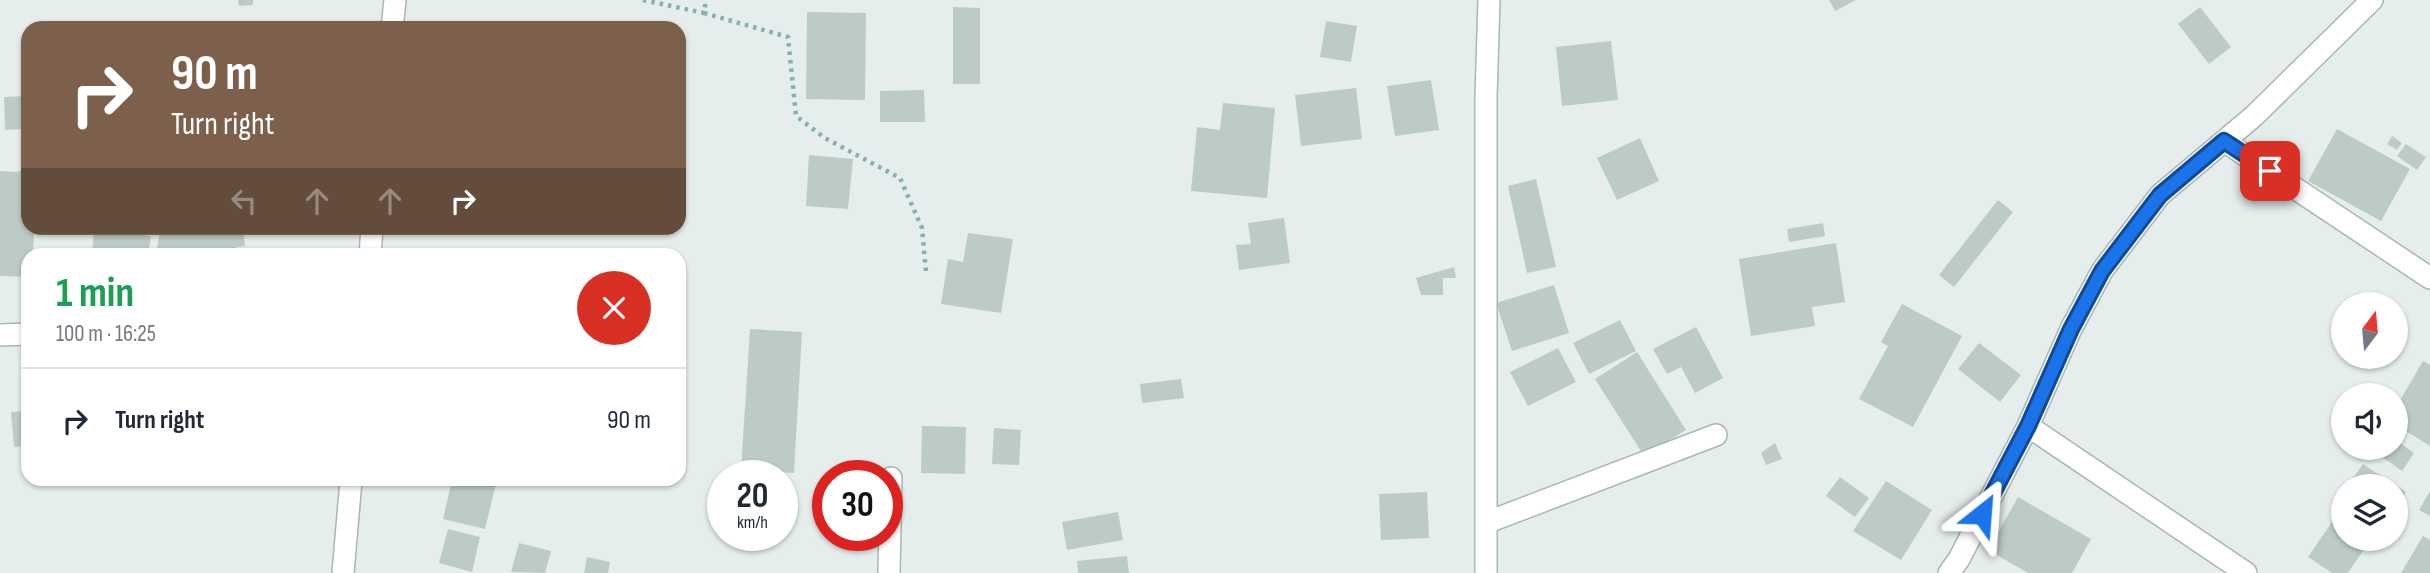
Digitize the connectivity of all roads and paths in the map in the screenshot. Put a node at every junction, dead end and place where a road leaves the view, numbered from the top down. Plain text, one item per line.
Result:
1 (395, 0) edge
2 (643, 0) edge
3 (706, 0) edge
4 (1489, 0) edge
5 (2372, 0) edge
6 (704, 13) junction
7 (393, 21) edge
8 (2224, 141) junction
9 (926, 272) dead end
10 (2430, 278) edge
11 (21, 334) edge
12 (0, 335) edge
13 (2028, 426) junction
14 (1716, 435) dead end
15 (350, 486) edge
16 (1488, 522) junction
17 (889, 551) edge
18 (342, 573) edge
19 (889, 573) edge
20 (1486, 573) edge
21 (1949, 573) edge
22 (2246, 573) edge

1 - 7 street
2 - 6 path
3 - 6 path
4 - 16 street
5 - 8 street
6 - 9 path
8 - 10 street
8 - 13 street
11 - 12 street
13 - 21 street
13 - 22 street
14 - 16 street
15 - 18 street
16 - 20 street
17 - 19 street

